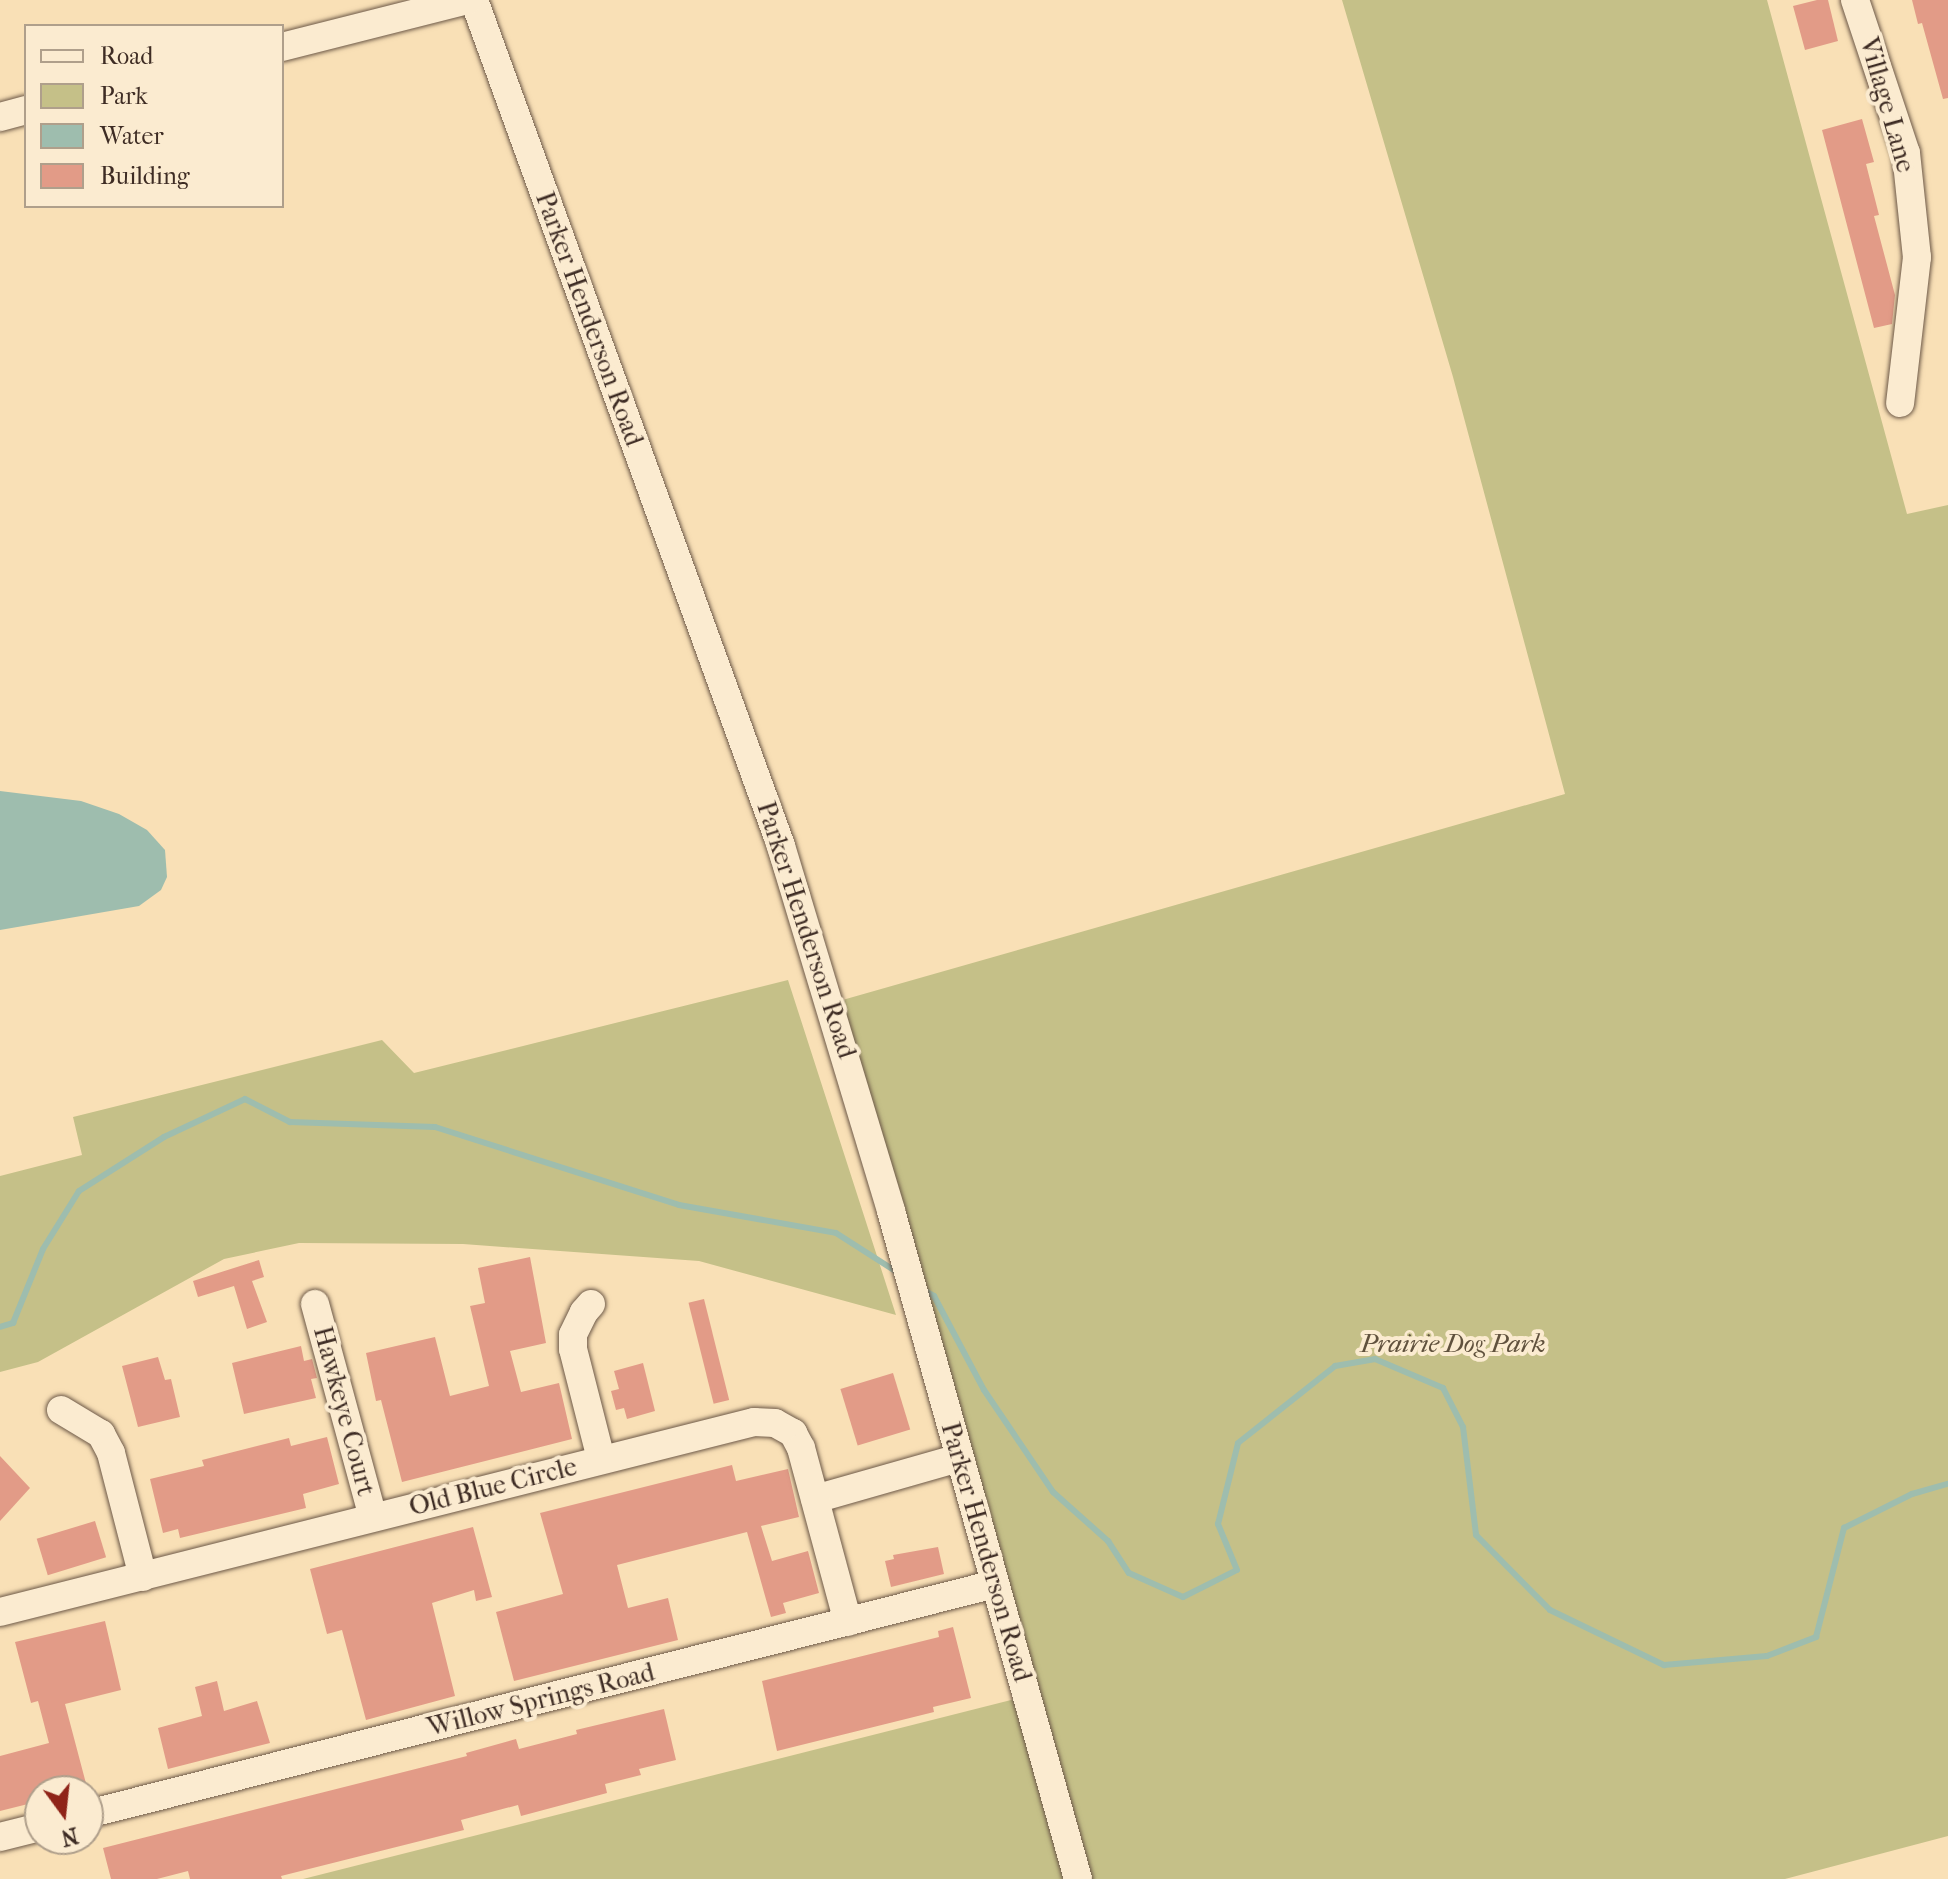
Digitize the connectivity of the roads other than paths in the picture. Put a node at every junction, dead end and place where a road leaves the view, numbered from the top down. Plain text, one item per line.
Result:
1 (468, 0) edge
2 (474, 0) edge
3 (1855, 0) edge
4 (284, 46) edge
5 (24, 111) edge
6 (0, 117) edge
7 (1900, 403) dead end
8 (315, 1304) dead end
9 (591, 1304) dead end
10 (61, 1410) dead end
11 (959, 1458) junction
12 (601, 1459) junction
13 (815, 1499) junction
14 (373, 1517) junction
15 (143, 1577) junction
16 (995, 1584) junction
17 (0, 1612) edge
18 (848, 1622) junction
19 (104, 1810) edge
20 (24, 1831) edge
21 (0, 1837) edge
22 (1078, 1879) edge

1 - 4 street
2 - 11 street, Parker Henderson Road
3 - 7 street, Village Lane
5 - 6 street
8 - 14 street, Hawkeye Court
9 - 12 street
10 - 15 street
11 - 13 street
11 - 16 street, Parker Henderson Road
12 - 13 street, Old Blue Circle
12 - 14 street, Old Blue Circle
13 - 18 street, Old Blue Circle
14 - 15 street, Old Blue Circle
15 - 17 street, Old Blue Circle
16 - 18 street, Willow Springs Road
16 - 22 street, Parker Henderson Road
18 - 19 street, Willow Springs Road
20 - 21 street

